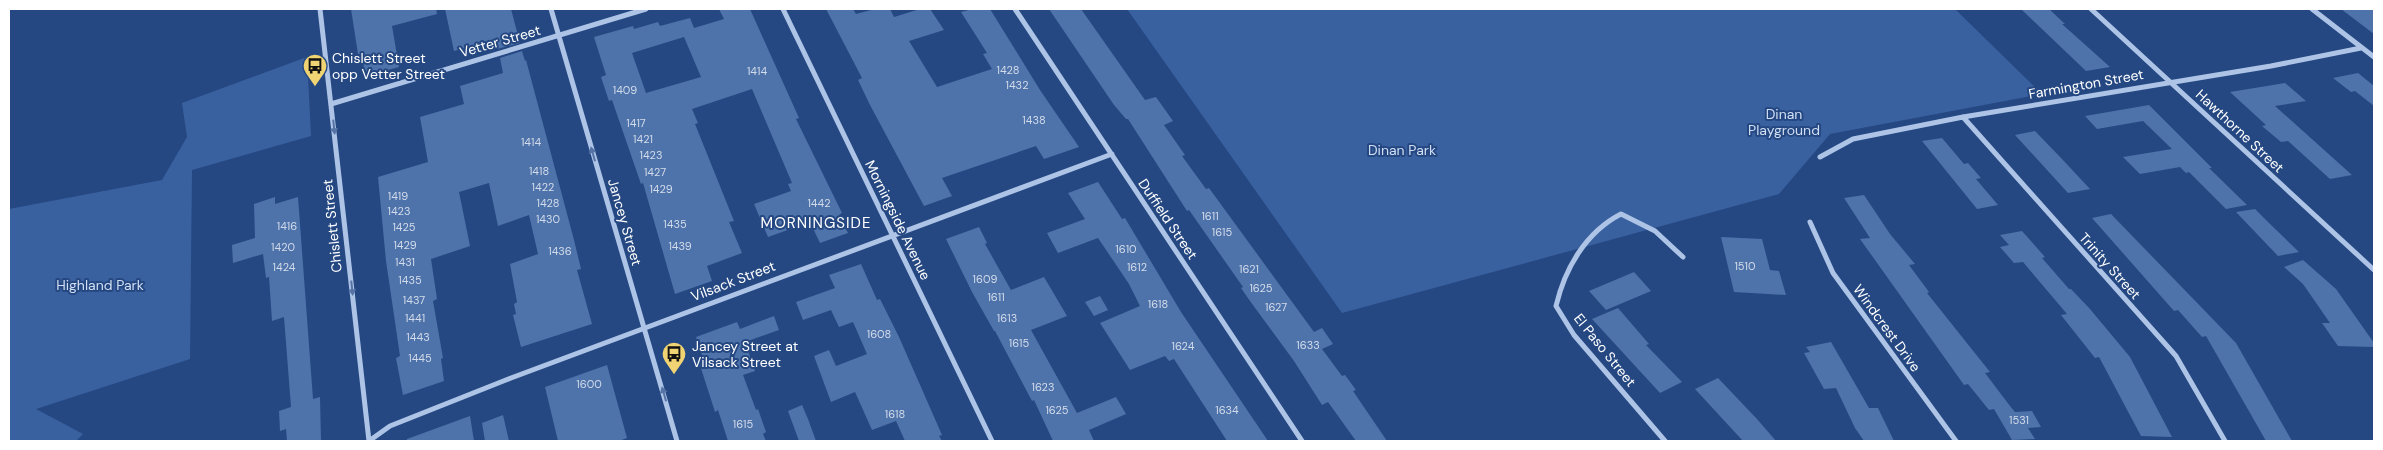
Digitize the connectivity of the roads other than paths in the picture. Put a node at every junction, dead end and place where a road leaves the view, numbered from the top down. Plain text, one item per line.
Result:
1 (320, 9) edge
2 (551, 9) edge
3 (646, 9) edge
4 (783, 9) edge
5 (1015, 9) edge
6 (2092, 9) edge
7 (2312, 9) edge
8 (558, 35) junction
9 (2361, 48) junction
10 (2374, 57) edge
11 (2169, 81) junction
12 (331, 104) junction
13 (1963, 117) junction
14 (1112, 154) junction
15 (1820, 157) dead end
16 (1810, 222) dead end
17 (893, 234) junction
18 (1683, 257) dead end
19 (2374, 270) edge
20 (644, 328) junction
21 (369, 441) edge
22 (677, 441) edge
23 (992, 441) edge
24 (1302, 441) edge
25 (1665, 441) edge
26 (1956, 441) edge
27 (2225, 441) edge

1 - 12 street, Chislett Street
2 - 8 street, Jancey Street
3 - 8 street, Vetter Street
4 - 17 street, Morningside Avenue
5 - 14 street, Duffield Street
6 - 11 street, Hawthorne Street
7 - 9 street
8 - 12 street, Vetter Street
20 -> 8 street, Jancey Street
9 - 10 street
9 - 11 street, Farmington Street
11 - 13 street, Farmington Street
11 - 19 street, Hawthorne Street
12 -> 21 street, Chislett Street
13 - 15 street, Farmington Street
13 - 27 street, Trinity Street
14 - 17 street, Vilsack Street
14 - 24 street, Duffield Street
16 - 26 street, Windcrest Drive
17 - 20 street, Vilsack Street
17 - 23 street, Morningside Avenue
18 - 25 street, El Paso Street
20 - 21 street, Vilsack Street
22 -> 20 street, Jancey Street

